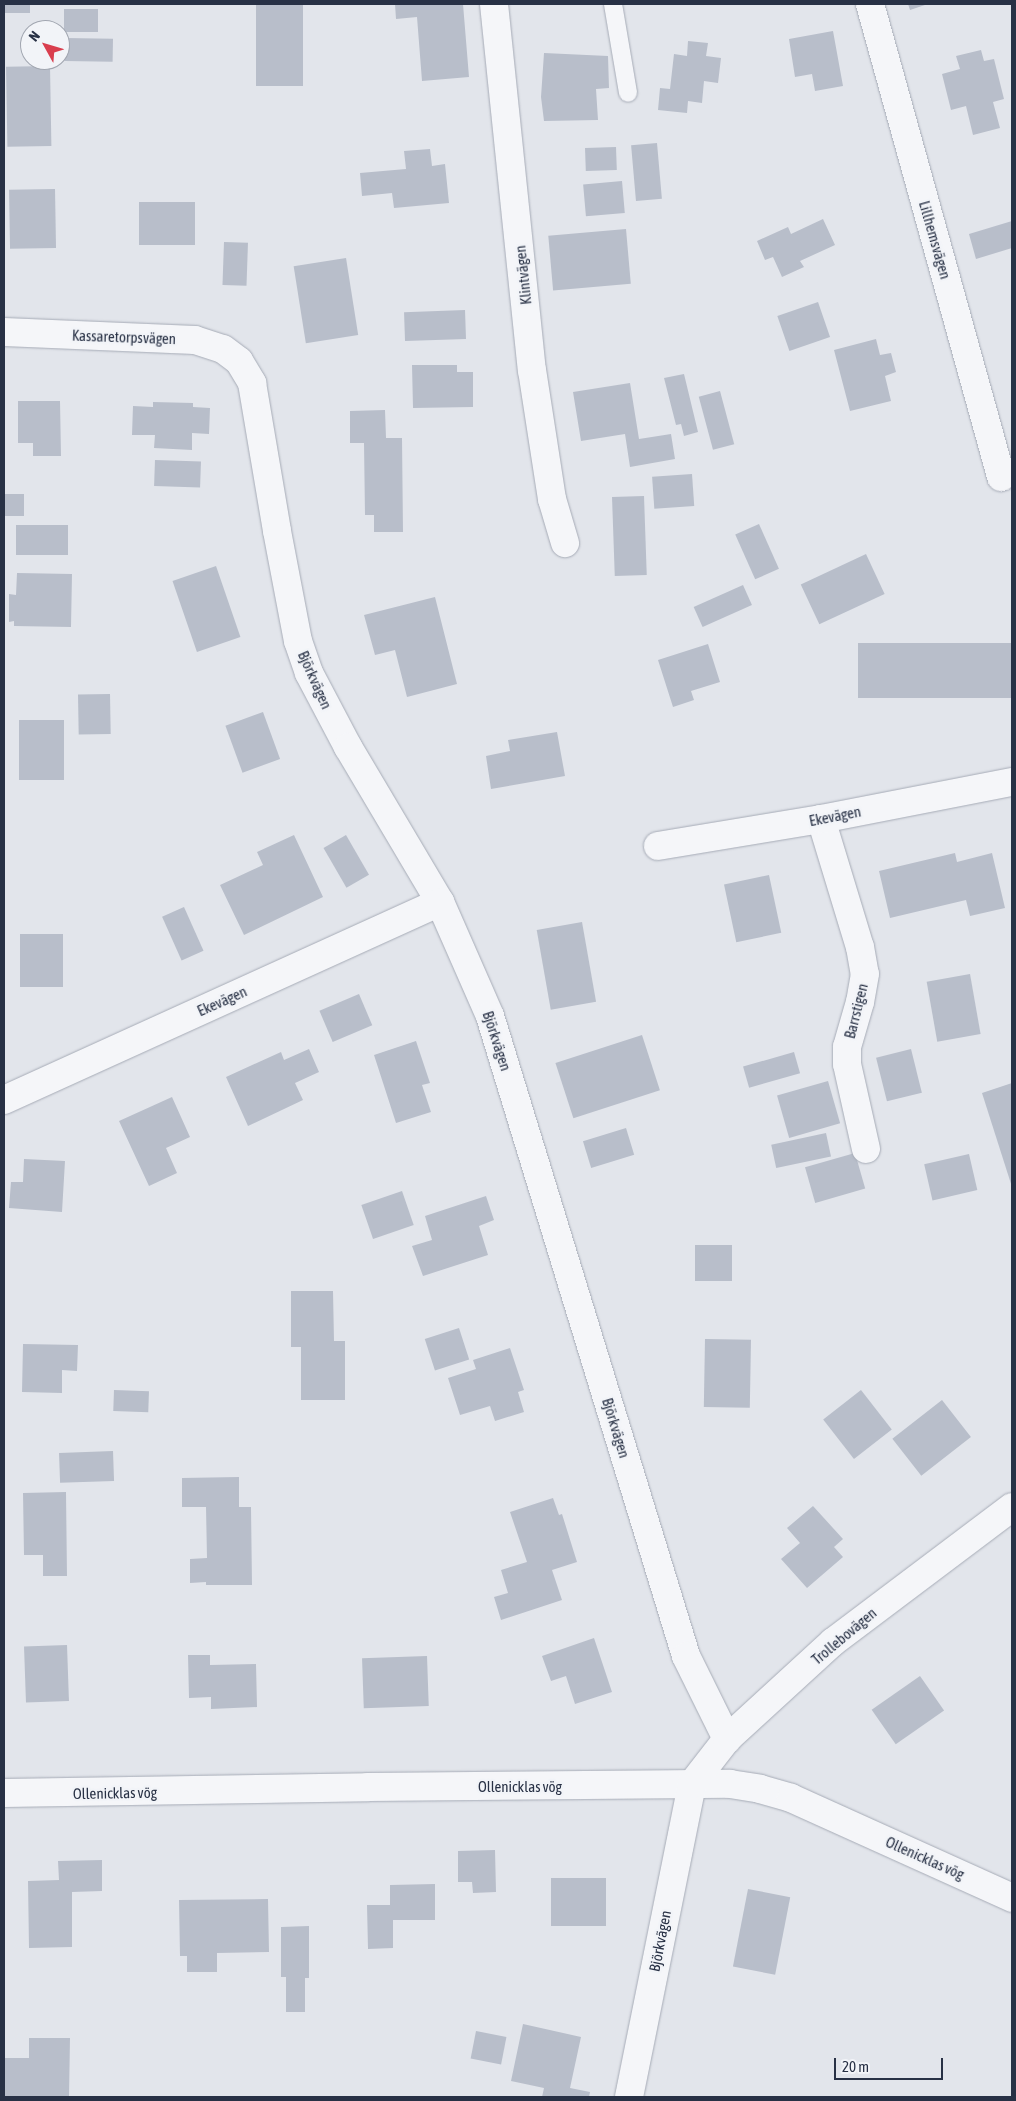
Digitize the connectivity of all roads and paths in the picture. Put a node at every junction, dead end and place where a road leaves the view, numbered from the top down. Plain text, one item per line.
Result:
1 (494, 4) edge
2 (613, 4) edge
3 (870, 4) edge
4 (628, 93) dead end
5 (4, 332) edge
6 (239, 361) joint
7 (1001, 476) dead end
8 (565, 543) dead end
9 (1012, 782) edge
10 (820, 819) junction
11 (658, 846) dead end
12 (440, 902) junction
13 (4, 1100) edge
14 (866, 1149) dead end
15 (1012, 1507) edge
16 (727, 1740) junction
17 (692, 1784) junction
18 (4, 1793) edge
19 (1012, 1898) edge
20 (629, 2097) edge

1 - 8 street, Klintvägen
2 - 4 lane
3 - 7 street, Lillhemsvägen
5 - 6 street, Kassaretorpsvägen
6 - 12 street, Björkvägen
9 - 10 street, Ekevägen
10 - 11 street, Ekevägen
10 - 14 street, Barrstigen
12 - 13 street, Ekevägen
12 - 16 street, Björkvägen
15 - 16 street, Trollebovägen
16 - 17 street, Trollebovägen
17 - 18 street, Ollenicklas vög
17 - 19 street, Ollenicklas vög
17 - 20 street, Björkvägen

